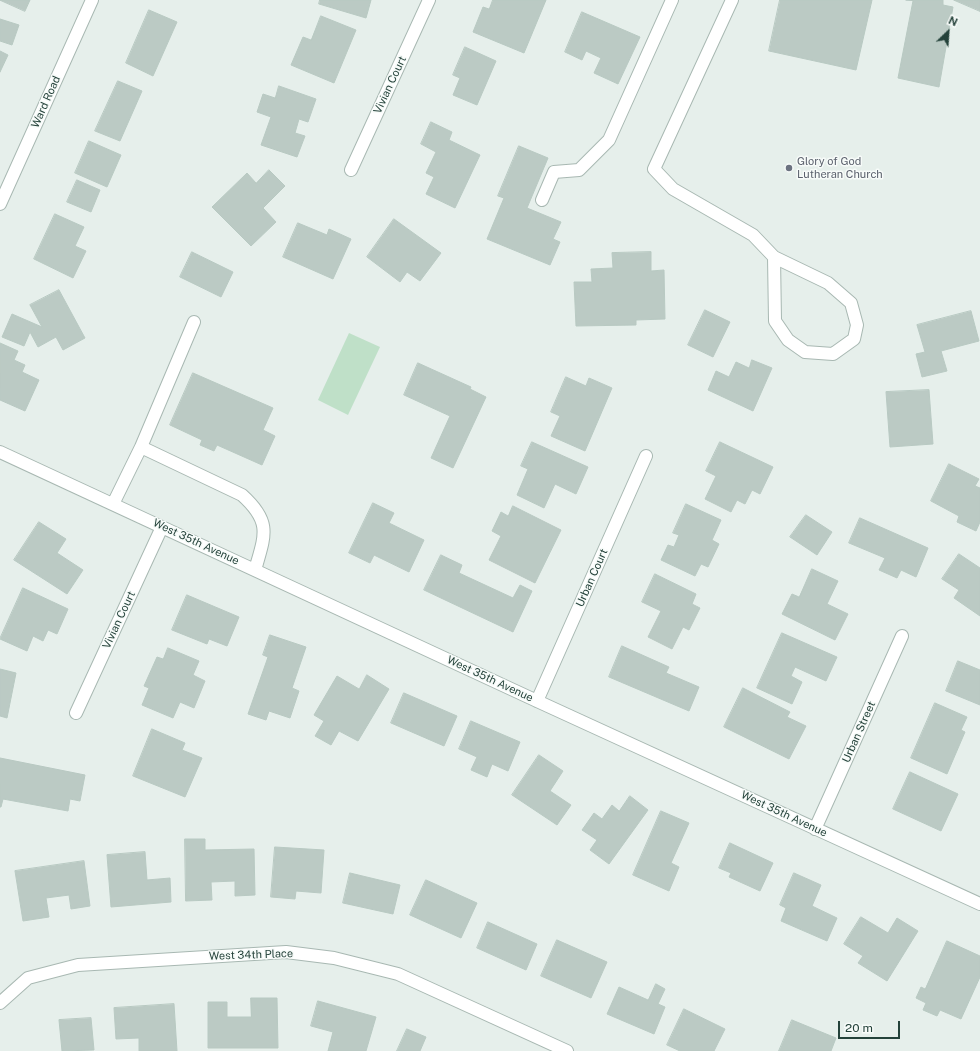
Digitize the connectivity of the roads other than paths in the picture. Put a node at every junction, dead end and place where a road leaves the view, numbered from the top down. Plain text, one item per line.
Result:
1 (92, 0) edge
2 (429, 0) edge
3 (672, 0) edge
4 (732, 0) edge
5 (351, 170) dead end
6 (542, 200) dead end
7 (0, 204) edge
8 (774, 257) junction
9 (194, 322) dead end
10 (141, 446) junction
11 (0, 452) edge
12 (646, 456) dead end
13 (113, 504) junction
14 (162, 527) junction
15 (256, 570) junction
16 (902, 636) dead end
17 (537, 701) junction
18 (76, 713) dead end
19 (816, 828) junction
20 (980, 904) edge
21 (0, 1003) edge
22 (567, 1051) edge

1 - 7 street, Ward Road
2 - 5 street, Vivian Court
3 - 6 street
4 - 8 street
8 - 8 street
9 - 10 street
10 - 13 street
10 - 15 street
11 - 13 street, West 35th Avenue
12 - 17 street, Urban Court
13 - 14 street, West 35th Avenue
14 - 15 street, West 35th Avenue
14 - 18 street, Vivian Court
15 - 17 street, West 35th Avenue
16 - 19 street, Urban Street
17 - 19 street, West 35th Avenue
19 - 20 street, West 35th Avenue
21 - 22 street, West 34th Place

